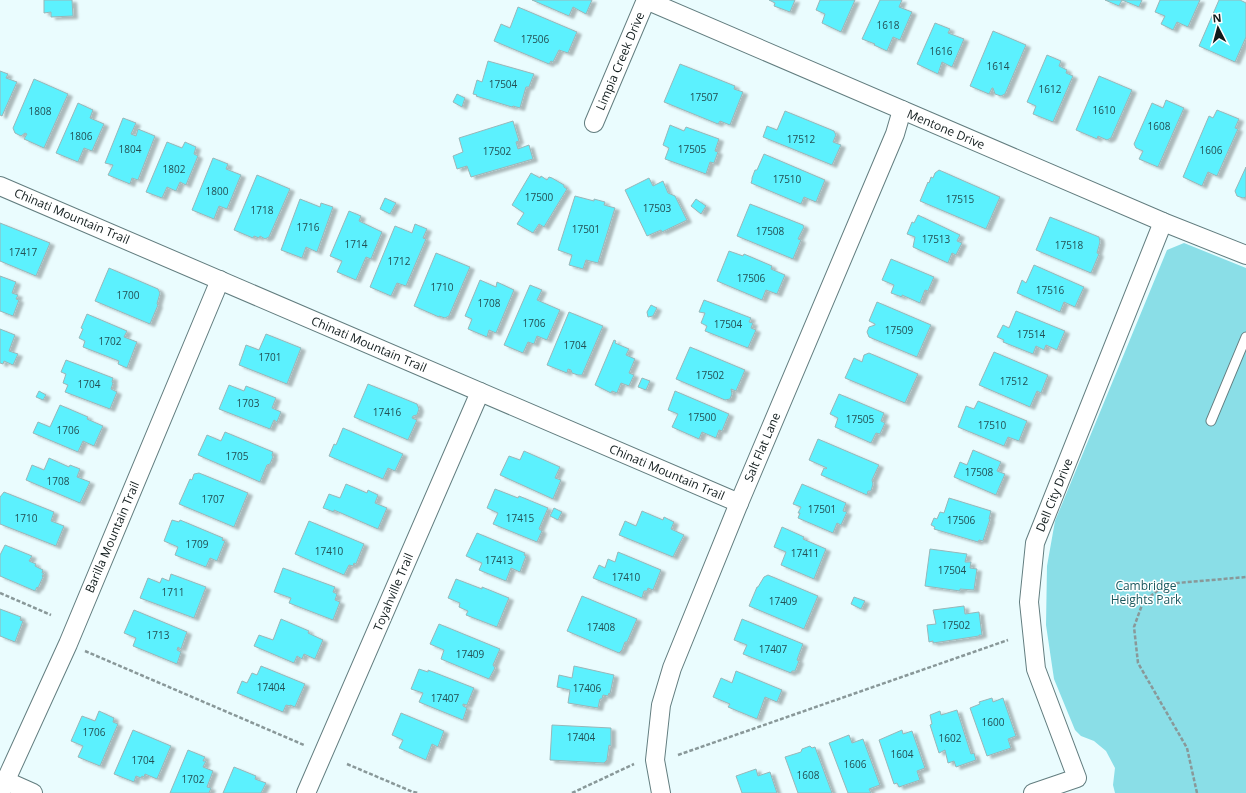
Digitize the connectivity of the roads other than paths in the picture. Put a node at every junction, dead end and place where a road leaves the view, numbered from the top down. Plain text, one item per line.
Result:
1 (646, 0) edge
2 (902, 110) junction
3 (594, 123) dead end
4 (0, 186) edge
5 (1163, 222) junction
6 (1246, 255) edge
7 (220, 280) junction
8 (1246, 337) edge
9 (480, 392) junction
10 (1211, 421) dead end
11 (739, 503) junction
12 (3, 787) edge
13 (33, 793) edge
14 (306, 793) edge
15 (661, 793) edge
16 (1033, 793) edge

1 - 2 street, Mentone Drive
1 - 3 street, Limpia Creek Drive
2 - 5 street, Mentone Drive
2 - 11 street, Salt Flat Lane
4 - 7 street, Chinati Mountain Trail
5 - 6 street, Mentone Drive
5 - 16 street, Dell City Drive
7 - 9 street, Chinati Mountain Trail
7 - 12 street, Barilla Mountain Trail
8 - 10 lane
9 - 11 street, Chinati Mountain Trail
9 - 14 street, Toyahville Trail
11 - 15 street, Salt Flat Lane
12 - 13 street

